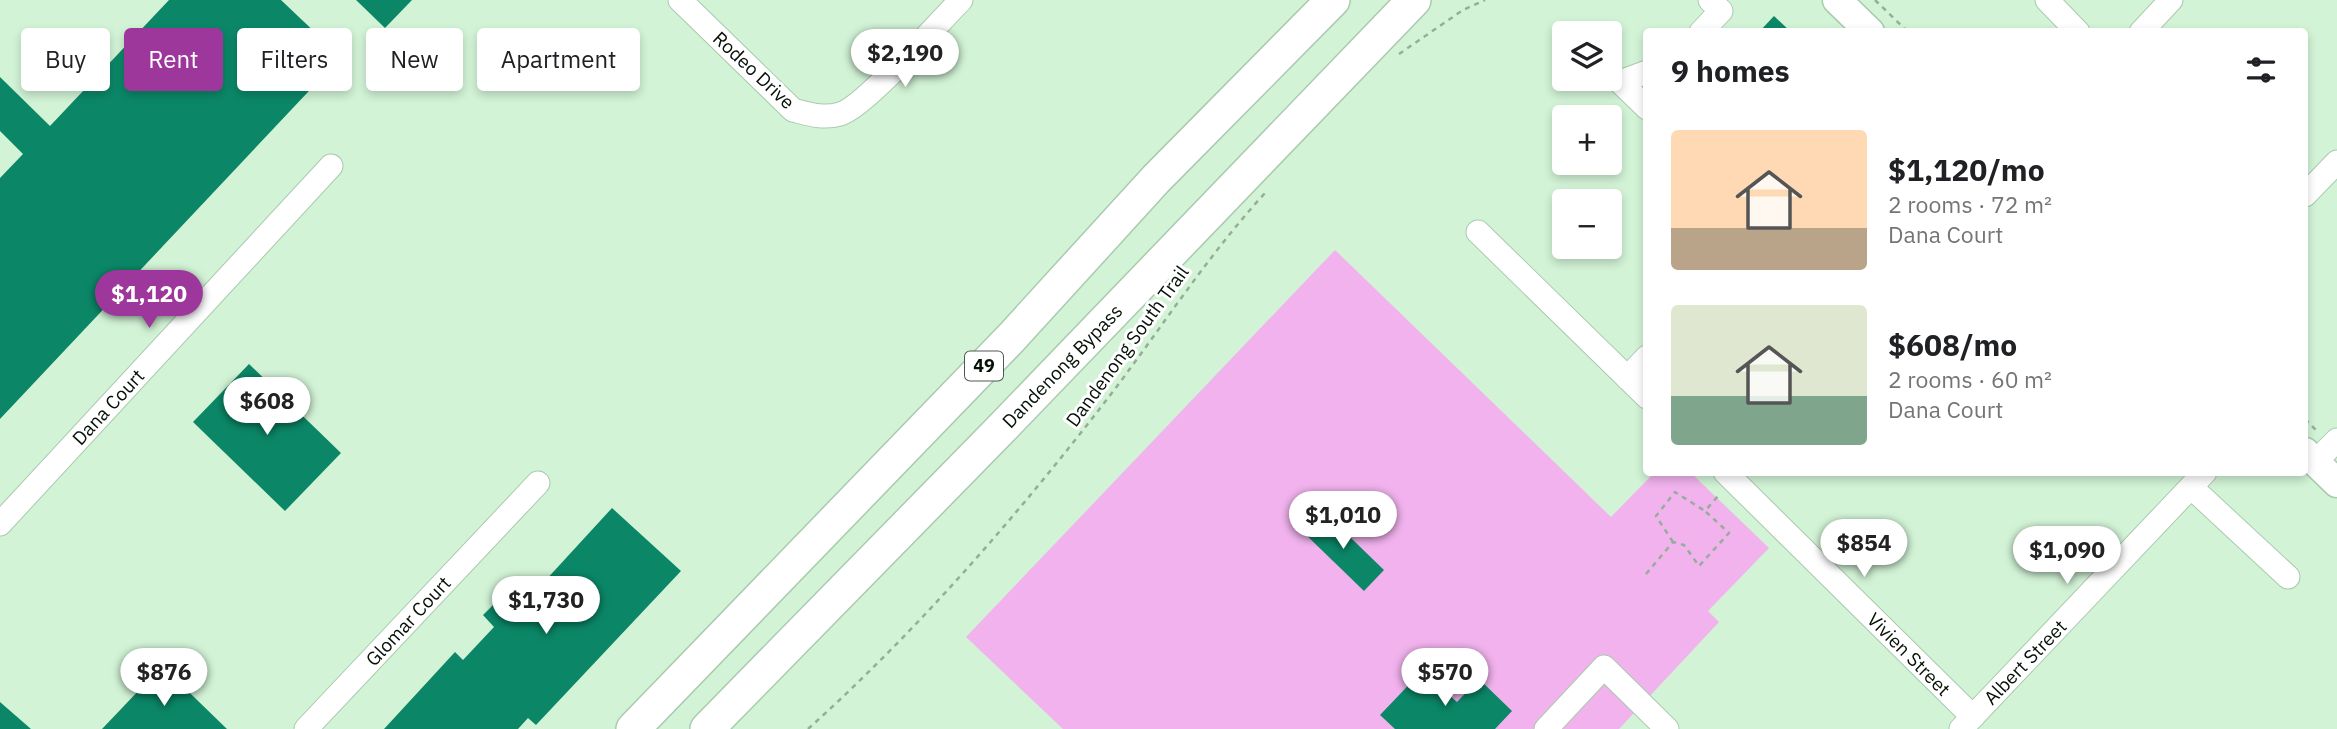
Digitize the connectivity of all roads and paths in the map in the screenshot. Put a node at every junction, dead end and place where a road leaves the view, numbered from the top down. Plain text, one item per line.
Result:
1 (680, 0) edge
2 (961, 0) edge
3 (1334, 0) edge
4 (1413, 0) edge
5 (1485, 0) edge
6 (1710, 0) edge
7 (1837, 0) edge
8 (1875, 0) edge
9 (2047, 0) edge
10 (2171, 0) edge
11 (1705, 28) edge
12 (1866, 28) edge
13 (1904, 28) edge
14 (2074, 28) edge
15 (2145, 28) edge
16 (1391, 62) dead end
17 (1643, 73) edge
18 (1643, 104) edge
19 (2337, 162) edge
20 (331, 166) dead end
21 (1272, 186) dead end
22 (2308, 192) edge
23 (1478, 232) dead end
24 (1643, 361) edge
25 (1627, 378) junction
26 (1643, 393) edge
27 (2337, 440) edge
28 (2310, 457) edge
29 (1729, 476) edge
30 (2198, 480) edge
31 (2337, 483) edge
32 (538, 484) dead end
33 (1705, 511) junction
34 (0, 524) edge
35 (1673, 542) junction
36 (1646, 574) dead end
37 (2288, 577) dead end
38 (1967, 723) edge
39 (306, 729) edge
40 (633, 729) edge
41 (707, 729) edge
42 (808, 729) edge
43 (1546, 729) edge
44 (1667, 729) edge

1 - 2 street, Rodeo Drive
3 - 40 highway, 49
4 - 41 highway, Dandenong Bypass
5 - 16 path
6 - 11 street
7 - 12 main road
8 - 13 path
9 - 14 street
10 - 15 street
17 - 18 street
19 - 22 street
20 - 34 street, Dana Court
21 - 42 path, Dandenong South Trail
23 - 25 street
24 - 25 street
25 - 26 street
27 - 28 street
28 - 31 main road
29 - 33 path
29 - 38 street, Vivien Street
30 - 37 street
30 - 38 street, Albert Street
32 - 39 street, Glomar Court
33 - 35 path
33 - 35 path
35 - 36 path
43 - 44 street

